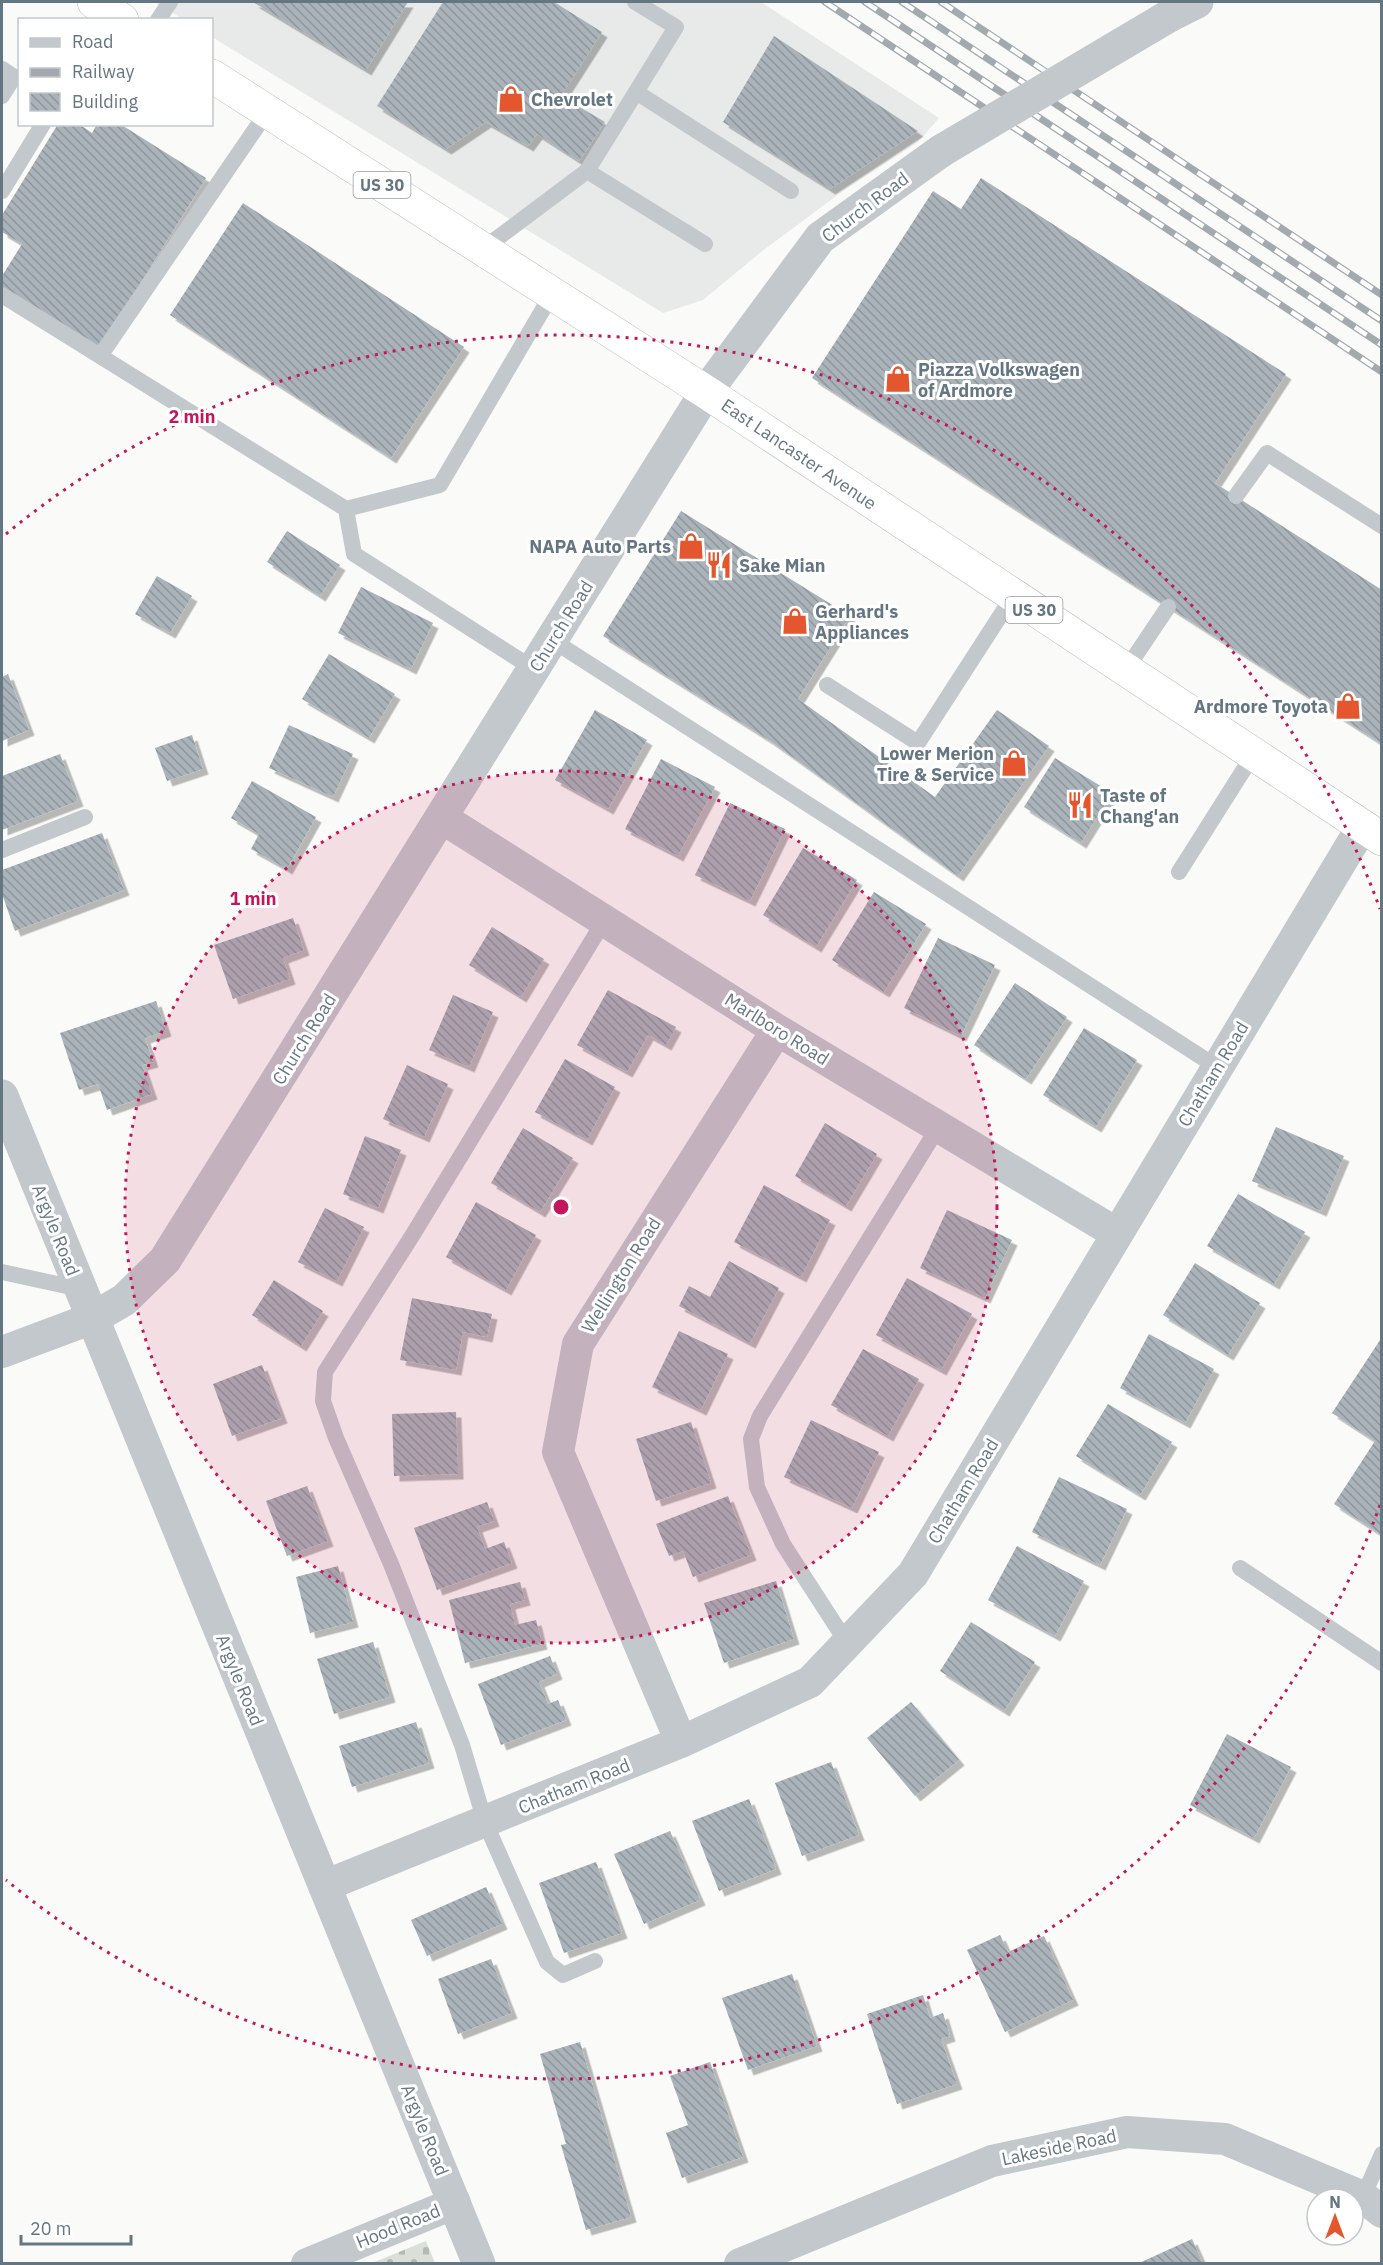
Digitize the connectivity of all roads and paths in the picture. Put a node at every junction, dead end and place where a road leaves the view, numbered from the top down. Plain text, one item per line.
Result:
1 (170, 2) edge
2 (635, 2) edge
3 (1183, 9) edge
4 (159, 18) edge
5 (2, 69) edge
6 (213, 77) edge
7 (636, 92) junction
8 (2, 96) edge
9 (267, 112) junction
10 (42, 126) edge
11 (586, 171) junction
12 (2, 190) edge
13 (791, 191) dead end
14 (705, 244) dead end
15 (483, 249) junction
16 (552, 294) junction
17 (2, 295) edge
18 (100, 356) junction
19 (706, 392) junction
20 (1236, 496) dead end
21 (346, 509) junction
22 (1382, 526) edge
23 (1013, 596) junction
24 (1168, 607) dead end
25 (552, 640) junction
26 (534, 669) junction
27 (1125, 671) junction
28 (827, 685) dead end
29 (1253, 755) junction
30 (85, 817) dead end
31 (442, 818) junction
32 (1372, 833) edge
33 (2, 849) edge
34 (1179, 872) dead end
35 (604, 921) junction
36 (777, 1030) junction
37 (1217, 1066) junction
38 (2, 1096) edge
39 (939, 1126) junction
40 (1116, 1233) junction
41 (2, 1272) edge
42 (86, 1304) junction
43 (2, 1352) edge
44 (1240, 1568) dead end
45 (847, 1643) junction
46 (1382, 1663) edge
47 (681, 1742) junction
48 (485, 1822) junction
49 (324, 1886) junction
50 (595, 1961) dead end
51 (1382, 2154) edge
52 (455, 2203) junction
53 (1372, 2204) edge
54 (307, 2264) edge
55 (479, 2264) edge
56 (740, 2264) edge

1 - 4 lane
2 - 7 lane
3 - 19 street, Church Road, bridge
5 - 8 lane
6 - 9 highway, East Lancaster Avenue / US 30
7 - 11 lane
7 - 13 lane
9 - 15 highway, East Lancaster Avenue / US 30
9 - 18 lane
10 - 12 lane
11 - 14 lane
11 - 15 lane
15 - 16 highway, East Lancaster Avenue / US 30
16 - 19 highway, East Lancaster Avenue / US 30
16 - 21 lane
17 - 18 lane
18 - 21 lane
19 - 23 highway, East Lancaster Avenue / US 30
19 - 25 street, Church Road
20 - 22 lane
21 - 26 lane
23 - 27 highway, East Lancaster Avenue / US 30
23 - 28 lane
24 - 27 lane
25 - 26 street, Church Road
25 - 37 lane
26 - 31 street, Church Road
27 - 29 highway, East Lancaster Avenue / US 30
29 - 32 highway, East Lancaster Avenue / US 30
29 - 34 lane
30 - 33 lane
31 - 35 street, Marlboro Road
31 - 42 street, Church Road
32 - 37 street, Chatham Road
35 - 36 street, Marlboro Road
35 - 48 lane
36 - 39 street, Marlboro Road
36 - 47 street, Wellington Road
37 - 40 street, Chatham Road
38 - 42 street, Argyle Road
39 - 40 street, Marlboro Road
39 - 45 lane
40 - 45 street, Chatham Road
41 - 42 lane
42 - 43 street
42 - 49 street, Argyle Road
44 - 46 lane
45 - 47 street, Chatham Road
47 - 48 street, Chatham Road
48 - 49 street, Chatham Road
48 - 50 lane
49 - 52 street, Argyle Road
51 - 53 lane
52 - 54 street, Hood Road
52 - 55 street, Argyle Road
53 - 56 street, Lakeside Road

